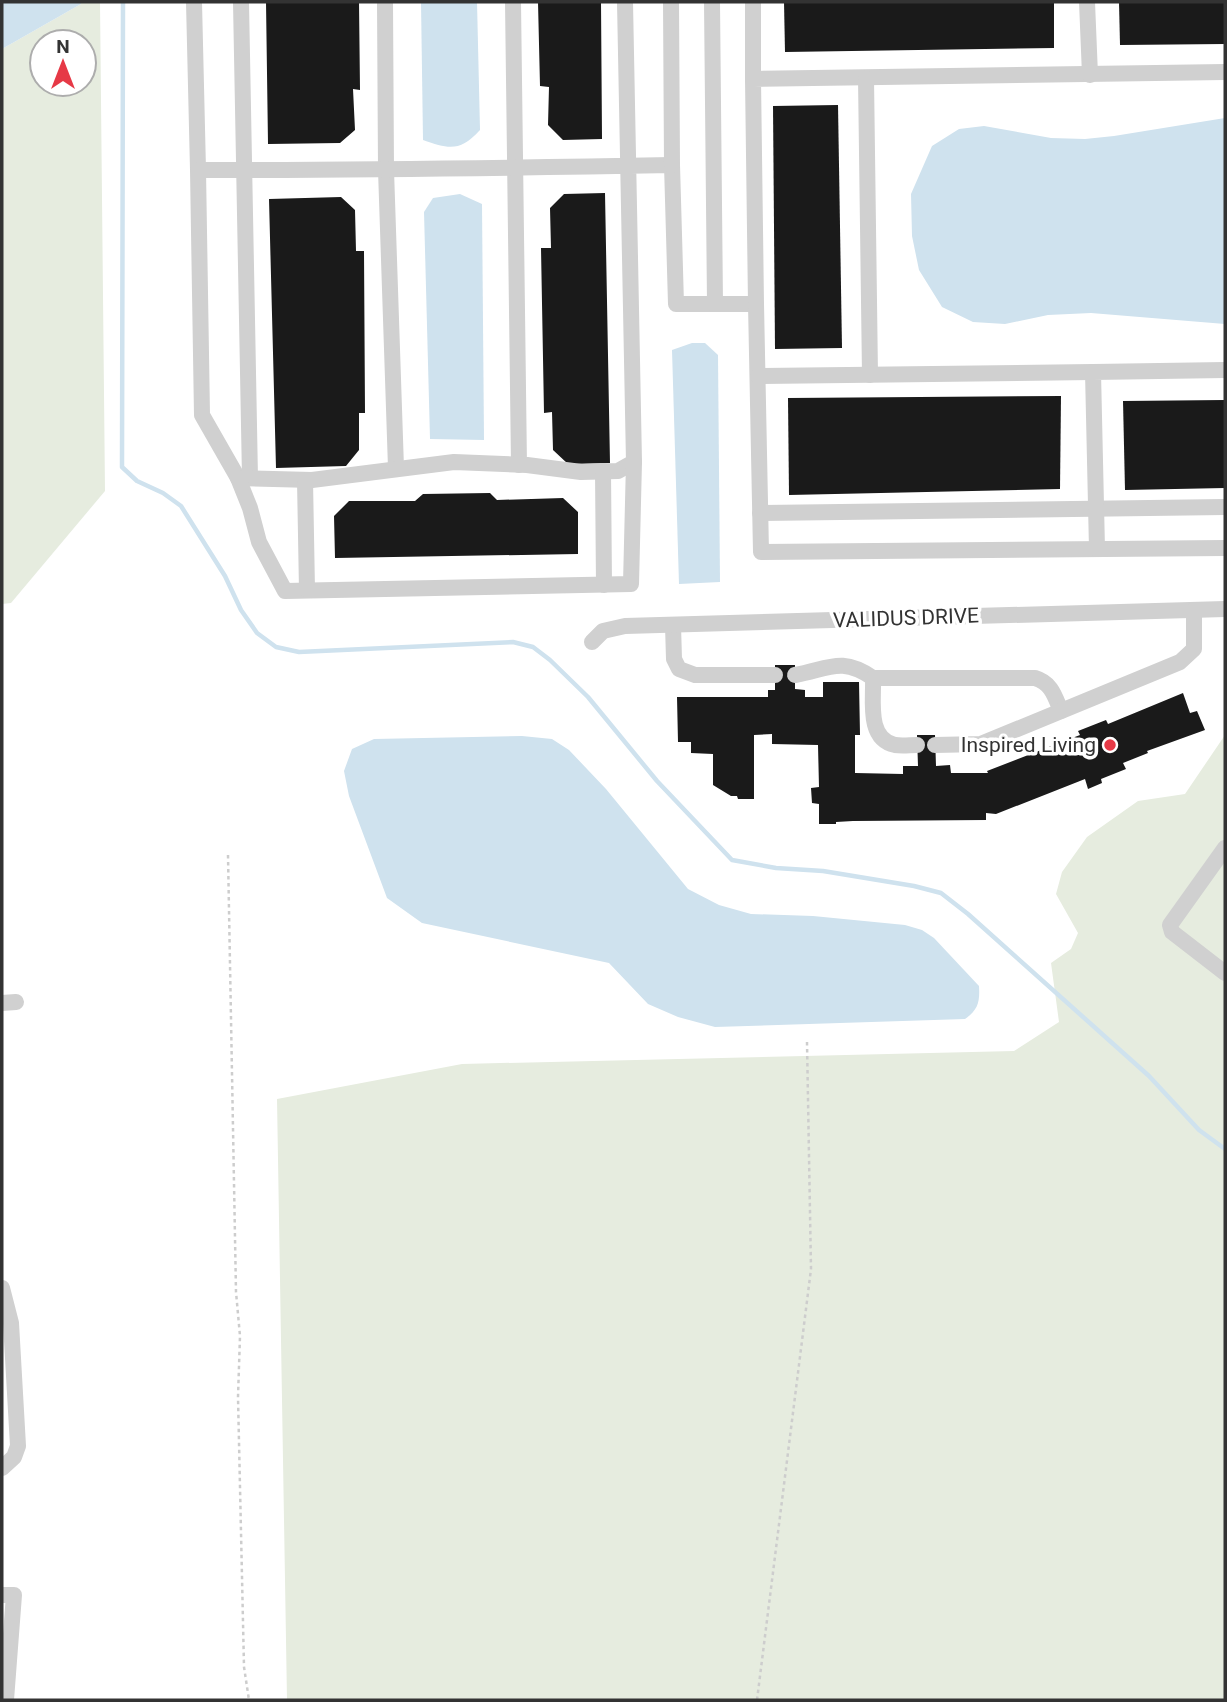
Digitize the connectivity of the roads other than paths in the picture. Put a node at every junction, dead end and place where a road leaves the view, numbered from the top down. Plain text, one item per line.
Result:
1 (194, 2) edge
2 (242, 2) edge
3 (385, 2) edge
4 (513, 2) edge
5 (625, 2) edge
6 (671, 2) edge
7 (712, 2) edge
8 (753, 2) edge
9 (1087, 2) edge
10 (1225, 72) edge
11 (1090, 75) junction
12 (866, 78) junction
13 (753, 79) junction
14 (672, 165) junction
15 (629, 166) junction
16 (516, 167) junction
17 (198, 170) junction
18 (244, 170) junction
19 (386, 170) junction
20 (715, 304) junction
21 (756, 304) junction
22 (1225, 370) edge
23 (1093, 372) junction
24 (870, 375) junction
25 (758, 376) junction
26 (634, 463) junction
27 (519, 465) junction
28 (396, 468) junction
29 (603, 471) junction
30 (244, 478) junction
31 (305, 480) junction
32 (1225, 507) edge
33 (1096, 509) junction
34 (761, 513) junction
35 (1225, 548) edge
36 (1097, 549) junction
37 (604, 585) junction
38 (307, 590) junction
39 (1225, 609) edge
40 (1194, 610) junction
41 (673, 625) junction
42 (592, 642) dead end
43 (775, 675) dead end
44 (795, 675) dead end
45 (873, 678) junction
46 (1061, 711) junction
47 (917, 745) dead end
48 (935, 745) dead end
49 (1225, 848) edge
50 (1225, 973) edge
51 (2, 1288) edge
52 (9, 1422) edge
53 (2, 1468) edge
54 (2, 1595) edge
55 (4, 1669) edge
56 (6, 1700) edge

1 - 17 street
2 - 18 street
3 - 19 street
4 - 16 street
5 - 15 street
6 - 14 street
7 - 20 street
8 - 13 street
9 - 11 street
10 - 11 street
11 - 12 street
12 - 13 street
12 - 24 street
13 - 21 street
14 - 15 street
14 - 20 street
15 - 16 street
15 - 26 street
16 - 19 street
16 - 27 street
17 - 18 street
17 - 30 street
18 - 19 street
18 - 30 street
19 - 28 street
20 - 21 street
21 - 25 street
22 - 23 street
23 - 24 street
23 - 33 street
24 - 25 street
25 - 34 street
26 - 29 street
26 - 37 street
27 - 28 street
27 - 29 street
28 - 31 street
29 - 37 street
30 - 31 street
30 - 38 street
31 - 38 street
32 - 33 street
33 - 34 street
33 - 36 street
34 - 36 street
35 - 36 street
37 - 38 street
39 - 40 street, VALIDUS DRIVE
40 - 41 street, VALIDUS DRIVE
40 - 46 street
41 - 42 street, VALIDUS DRIVE
41 - 43 street
44 - 45 street
45 - 46 street
45 - 47 street
46 - 48 street
49 - 50 street
51 - 52 street
52 - 53 street
54 - 55 street
55 - 56 street

